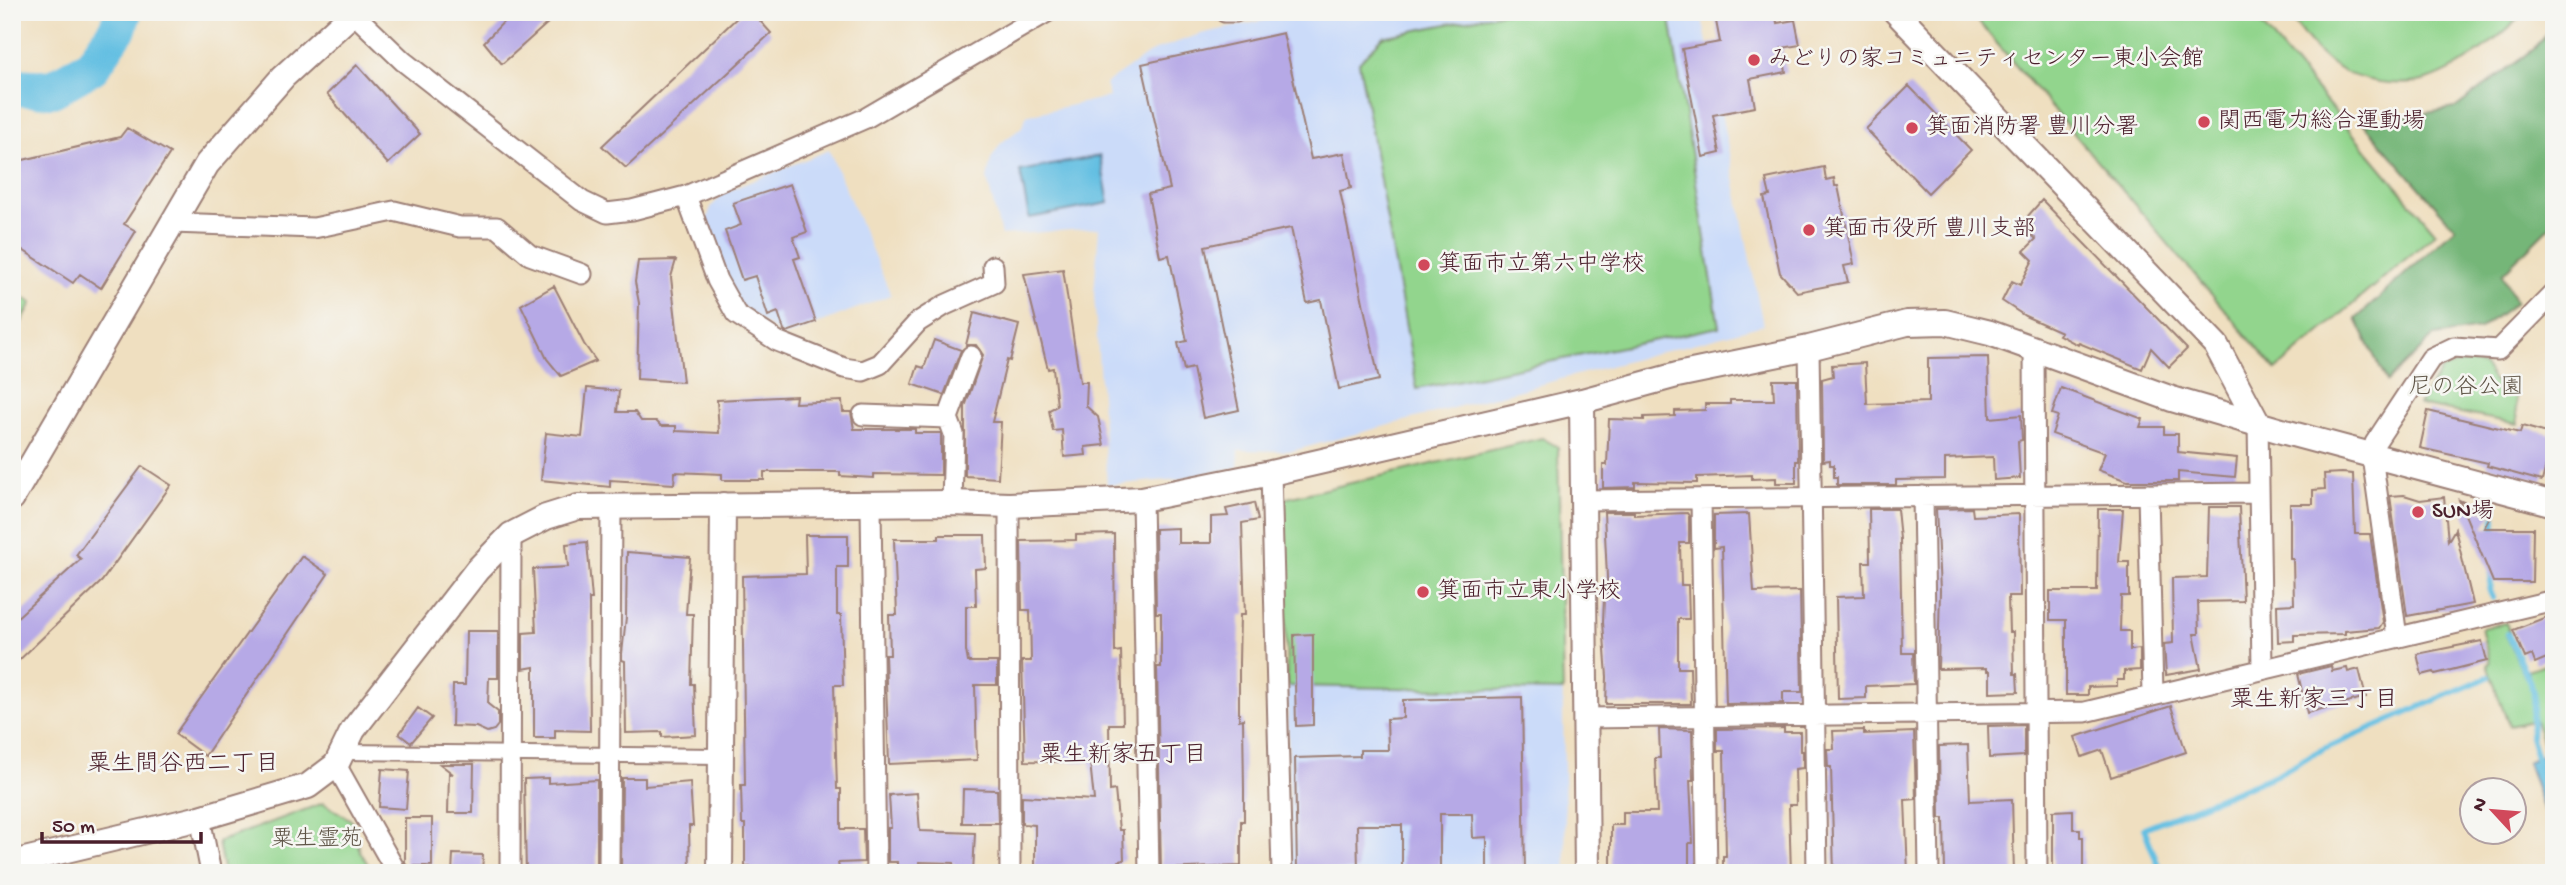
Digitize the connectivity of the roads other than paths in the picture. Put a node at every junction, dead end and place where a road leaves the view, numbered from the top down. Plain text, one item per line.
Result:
1 (1047, 12) edge
2 (1225, 12) edge
3 (1235, 12) edge
4 (1896, 12) edge
5 (353, 13) edge
6 (686, 196) junction
7 (173, 223) junction
8 (993, 266) dead end
9 (582, 274) dead end
10 (2554, 293) edge
11 (1810, 348) junction
12 (2034, 350) junction
13 (971, 356) dead end
14 (1582, 401) junction
15 (863, 415) dead end
16 (948, 418) junction
17 (2258, 424) junction
18 (2372, 456) junction
19 (1271, 473) junction
20 (2259, 493) junction
21 (2148, 494) junction
22 (2034, 495) junction
23 (1923, 496) junction
24 (12, 498) edge
25 (1811, 498) junction
26 (1142, 499) junction
27 (1701, 499) junction
28 (1582, 500) junction
29 (952, 503) junction
30 (2554, 504) edge
31 (611, 505) junction
32 (723, 505) junction
33 (1009, 505) junction
34 (871, 506) junction
35 (511, 535) junction
36 (2554, 600) edge
37 (2397, 637) junction
38 (2262, 668) junction
39 (2153, 694) junction
40 (1926, 712) junction
41 (2037, 712) junction
42 (1814, 715) junction
43 (1704, 717) junction
44 (1586, 719) junction
45 (509, 753) junction
46 (609, 755) junction
47 (721, 756) junction
48 (339, 759) junction
49 (200, 818) junction
50 (12, 863) edge
51 (211, 873) edge
52 (397, 873) edge
53 (510, 873) edge
54 (608, 873) edge
55 (720, 873) edge
56 (876, 873) edge
57 (1010, 873) edge
58 (1149, 873) edge
59 (1282, 873) edge
60 (1587, 873) edge
61 (1707, 873) edge
62 (1817, 873) edge
63 (1929, 873) edge
64 (2038, 873) edge

1 - 6 street
2 - 3 street
4 - 17 street
5 - 6 street
5 - 7 street
6 - 8 street
7 - 9 street
7 - 24 street
10 - 18 street
11 - 12 street
11 - 14 street
11 - 25 street
12 - 17 street
12 - 22 street
13 - 16 street
14 - 19 street
14 - 28 street
15 - 16 street
16 - 29 street
17 - 18 street
17 - 20 street
18 - 30 street
18 - 37 street
19 - 26 street
19 - 59 street
20 - 21 street
20 - 38 street
21 - 22 street
21 - 39 street
22 - 23 street
22 - 41 street
23 - 25 street
23 - 40 street
25 - 27 street
25 - 42 street
26 - 33 street
26 - 58 street
27 - 28 street
27 - 43 street
28 - 44 street
29 - 33 street
29 - 34 street
31 - 32 street
31 - 35 street
31 - 46 street
32 - 34 street
32 - 47 street
33 - 57 street
34 - 56 street
35 - 45 street
35 - 48 street
36 - 37 street
37 - 38 street
38 - 39 street
39 - 41 street
40 - 41 street
40 - 42 street
40 - 63 street
41 - 64 street
42 - 43 street
42 - 62 street
43 - 44 street
43 - 61 street
44 - 60 street
45 - 46 street
45 - 48 street
45 - 53 street
46 - 47 street
46 - 54 street
47 - 55 street
48 - 49 street
48 - 52 street
49 - 50 street
49 - 51 street

